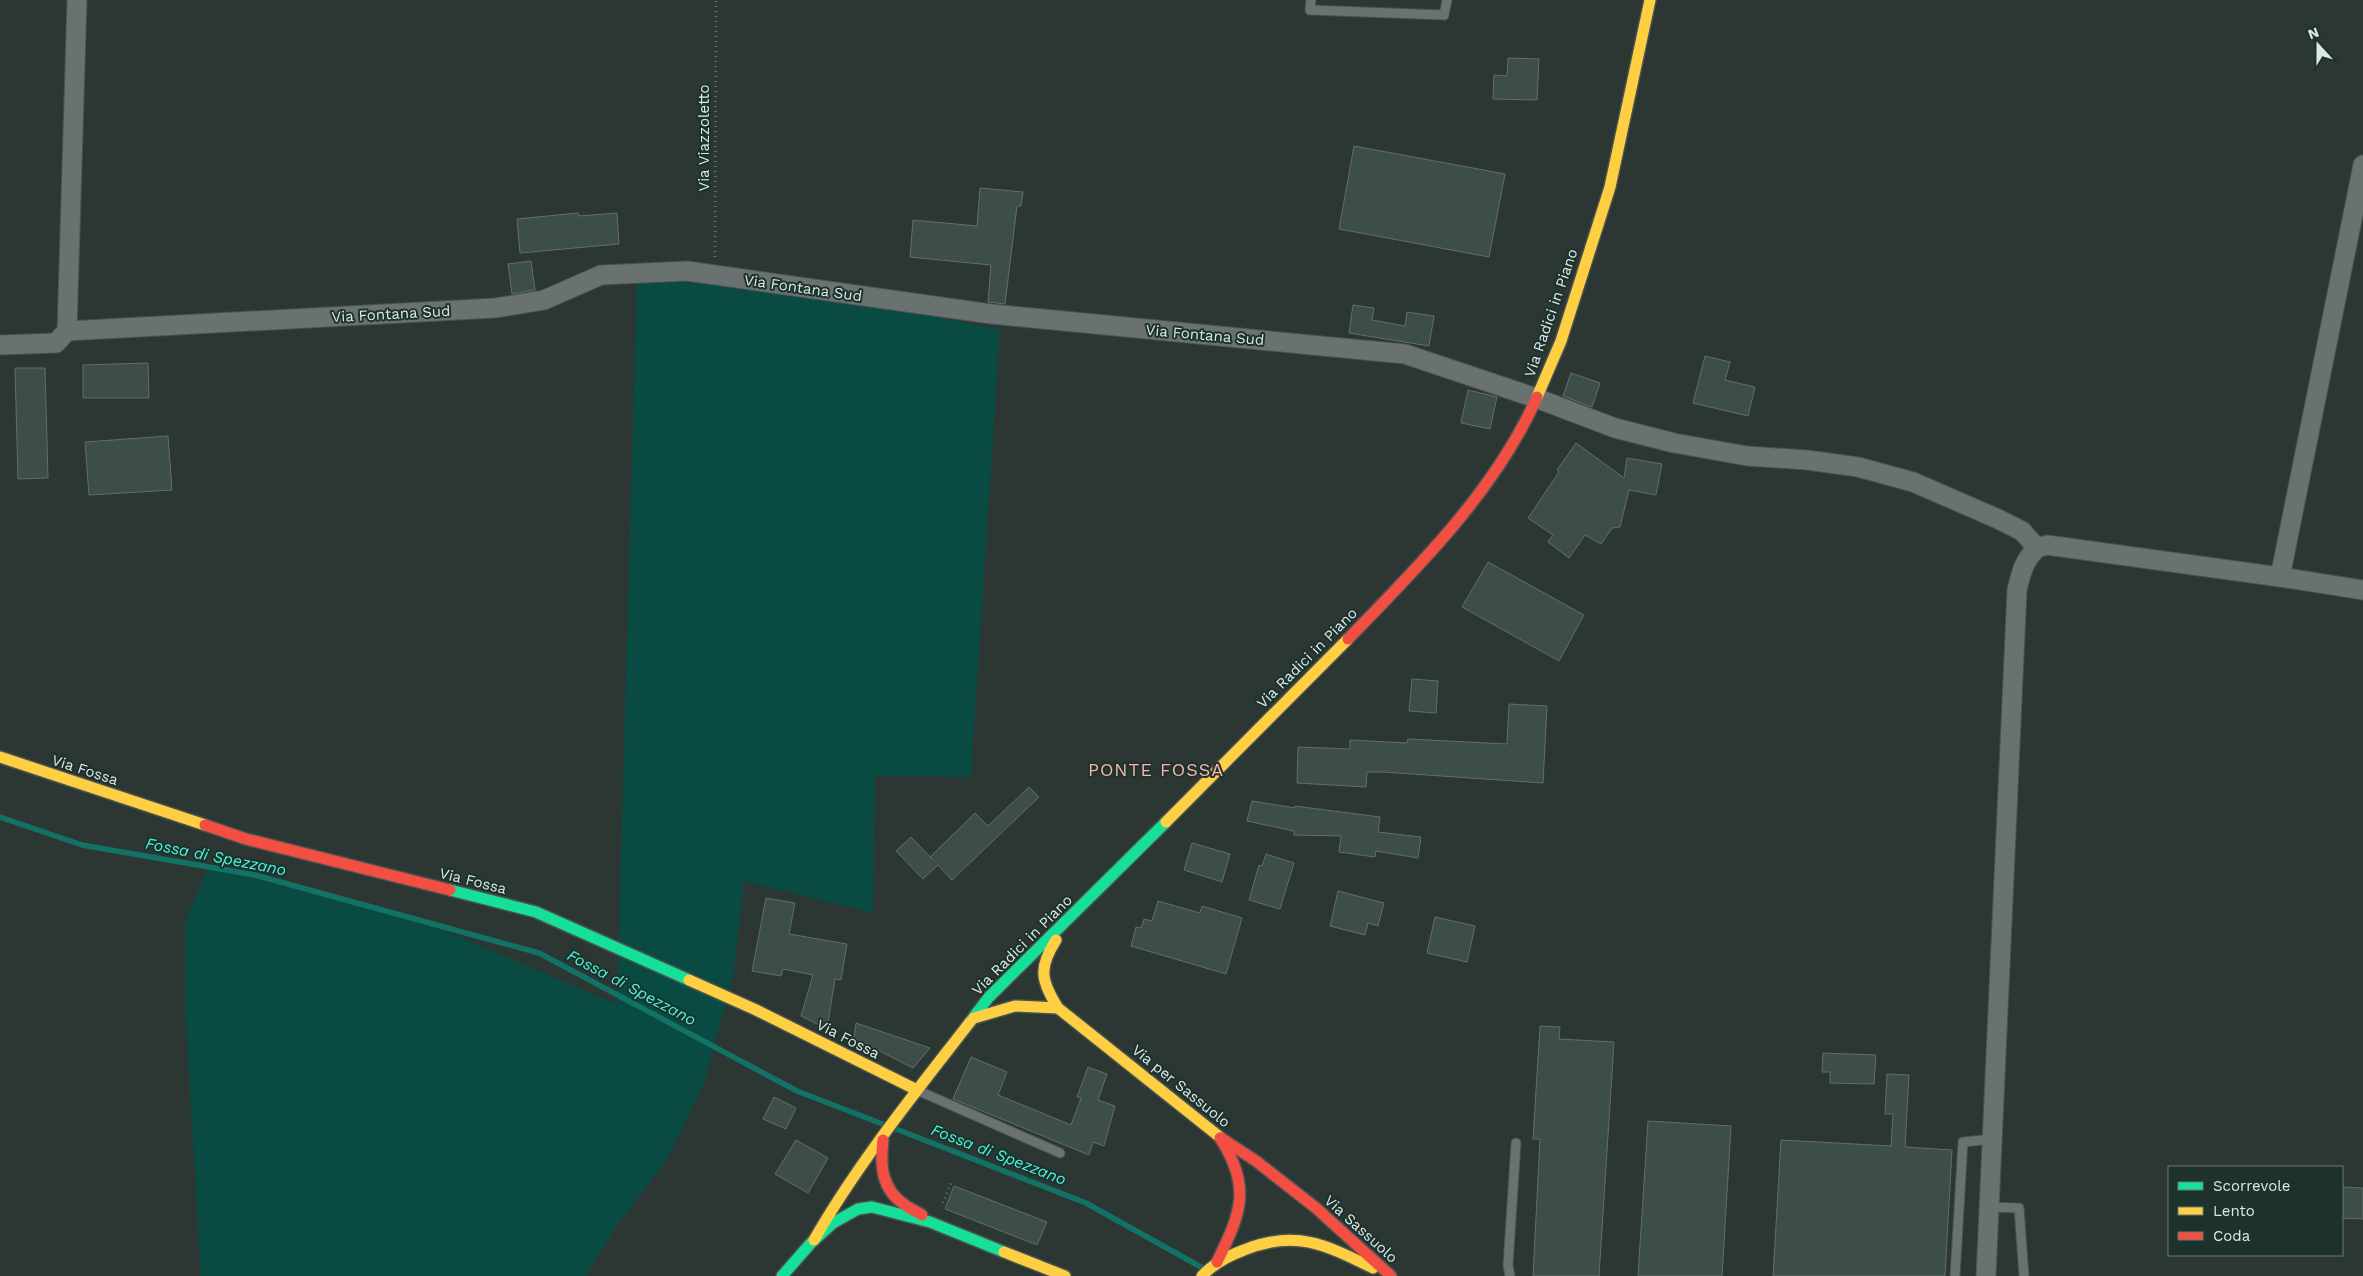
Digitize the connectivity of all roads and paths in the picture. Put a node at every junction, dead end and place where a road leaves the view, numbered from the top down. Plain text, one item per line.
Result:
1 (77, 0) edge
2 (716, 0) edge
3 (1310, 0) edge
4 (1447, 0) edge
5 (1650, 0) edge
6 (2363, 165) edge
7 (715, 275) junction
8 (67, 331) junction
9 (0, 345) edge
10 (1536, 398) junction
11 (2037, 548) junction
12 (2280, 577) junction
13 (2363, 590) edge
14 (0, 757) edge
15 (1076, 913) junction
16 (1058, 1008) junction
17 (972, 1019) junction
18 (917, 1090) junction
19 (1220, 1138) junction
20 (1992, 1139) junction
21 (1516, 1143) dead end
22 (1060, 1154) dead end
23 (876, 1155) junction
24 (1310, 1204) joint
25 (1989, 1207) junction
26 (930, 1222) junction
27 (814, 1240) junction
28 (1217, 1262) junction
29 (1204, 1274) edge
30 (782, 1276) edge
31 (1065, 1276) edge
32 (1390, 1276) edge
33 (1510, 1276) edge
34 (1955, 1276) edge
35 (1986, 1276) edge
36 (2024, 1276) edge

1 - 8 street
2 - 7 path, Via Viazzoletto
3 - 4 lane
5 - 10 street, Via Radici in Piano
6 - 12 street
7 - 8 street, Via Fontana Sud
7 - 10 street, Via Fontana Sud
8 - 9 street, Via Fontana Sud
10 - 11 street, Via Fontana Sud
10 - 15 street, Via Radici in Piano
11 - 12 street
11 - 20 street
12 - 13 street
14 - 18 street, Via Fossa
15 - 16 street
15 - 17 street, Via Radici in Piano
16 - 17 street
16 - 19 street, Via per Sassuolo
17 - 18 street, Via Radici in Piano
18 - 22 lane
18 - 23 street, Via Radici in Piano
19 - 24 street, Via per Sassuolo
19 - 28 street
20 - 25 street
20 - 34 lane
21 - 33 lane
23 - 26 street
23 - 27 street
24 - 32 street, Via Sassuolo
25 - 35 street
25 - 36 lane
26 - 27 street
26 - 31 street
27 - 30 street
28 - 29 street
28 - 32 street

